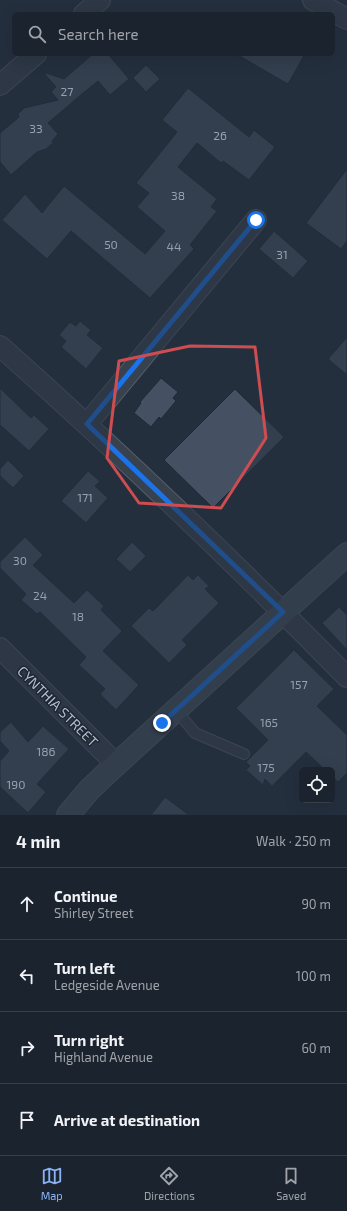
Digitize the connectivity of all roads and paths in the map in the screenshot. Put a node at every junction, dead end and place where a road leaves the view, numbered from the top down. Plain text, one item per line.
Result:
1 (100, 0) edge
2 (313, 0) edge
3 (86, 12) edge
4 (334, 12) edge
5 (335, 12) edge
6 (347, 19) edge
7 (34, 56) edge
8 (0, 85) edge
9 (256, 220) dead end
10 (0, 346) edge
11 (87, 424) junction
12 (347, 554) edge
13 (283, 612) junction
14 (0, 648) edge
15 (347, 677) edge
16 (176, 710) junction
17 (244, 754) dead end
18 (116, 764) junction
19 (68, 815) edge

1 - 3 street
2 - 4 street
5 - 6 street
7 - 8 street
9 - 11 street
10 - 11 street
11 - 13 street
12 - 13 main road
13 - 15 street
13 - 16 main road
14 - 18 street, CYNTHIA STREET
16 - 17 lane
16 - 18 main road
18 - 19 main road

